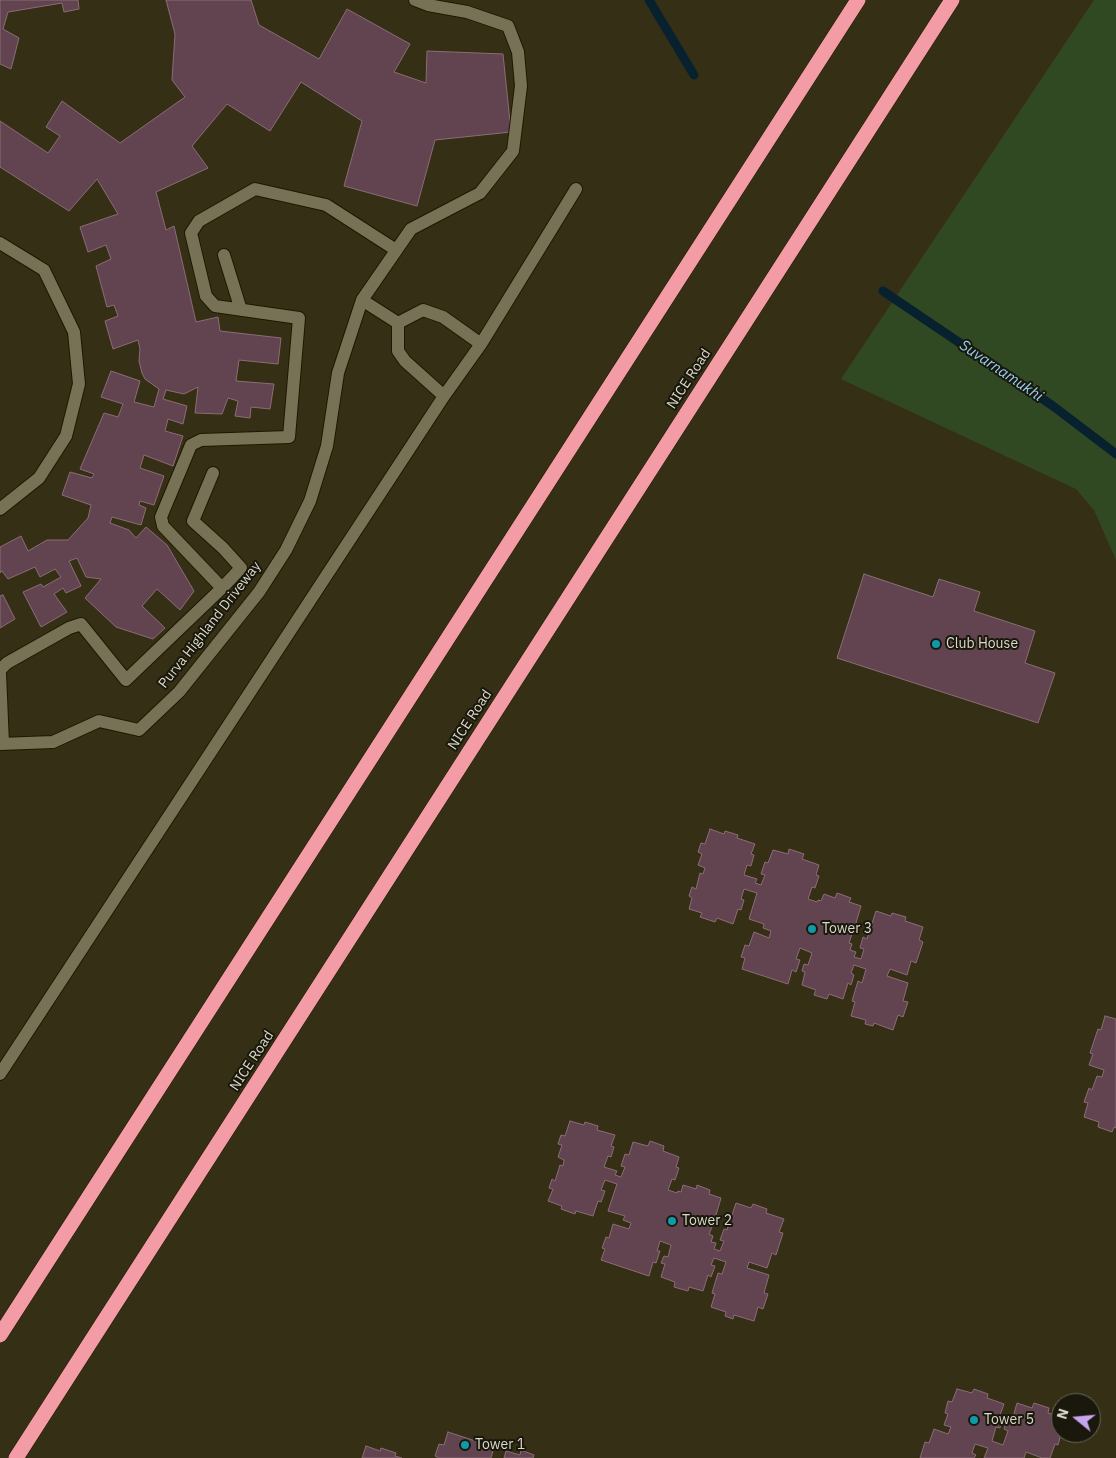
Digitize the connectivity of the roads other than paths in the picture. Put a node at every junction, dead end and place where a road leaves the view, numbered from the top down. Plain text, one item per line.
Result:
1 (414, 0) edge
2 (858, 0) edge
3 (952, 0) edge
4 (576, 189) dead end
5 (0, 244) edge
6 (396, 250) junction
7 (224, 255) dead end
8 (362, 300) junction
9 (241, 310) junction
10 (398, 323) junction
11 (481, 344) junction
12 (444, 396) junction
13 (213, 473) dead end
14 (0, 509) edge
15 (222, 588) junction
16 (0, 670) edge
17 (0, 673) edge
18 (2, 744) edge
19 (0, 1074) edge
20 (0, 1335) edge
21 (16, 1458) edge

1 - 6 street, Purva Highland Driveway
2 - 20 highway
3 - 21 highway, NICE Road
4 - 11 street
5 - 14 street
6 - 8 street, Purva Highland Driveway
6 - 9 street
7 - 9 street
8 - 10 street
8 - 18 street, Purva Highland Driveway
9 - 15 street
10 - 11 street
10 - 12 street
11 - 12 street
12 - 19 street
13 - 15 street
15 - 16 street
17 - 18 street

